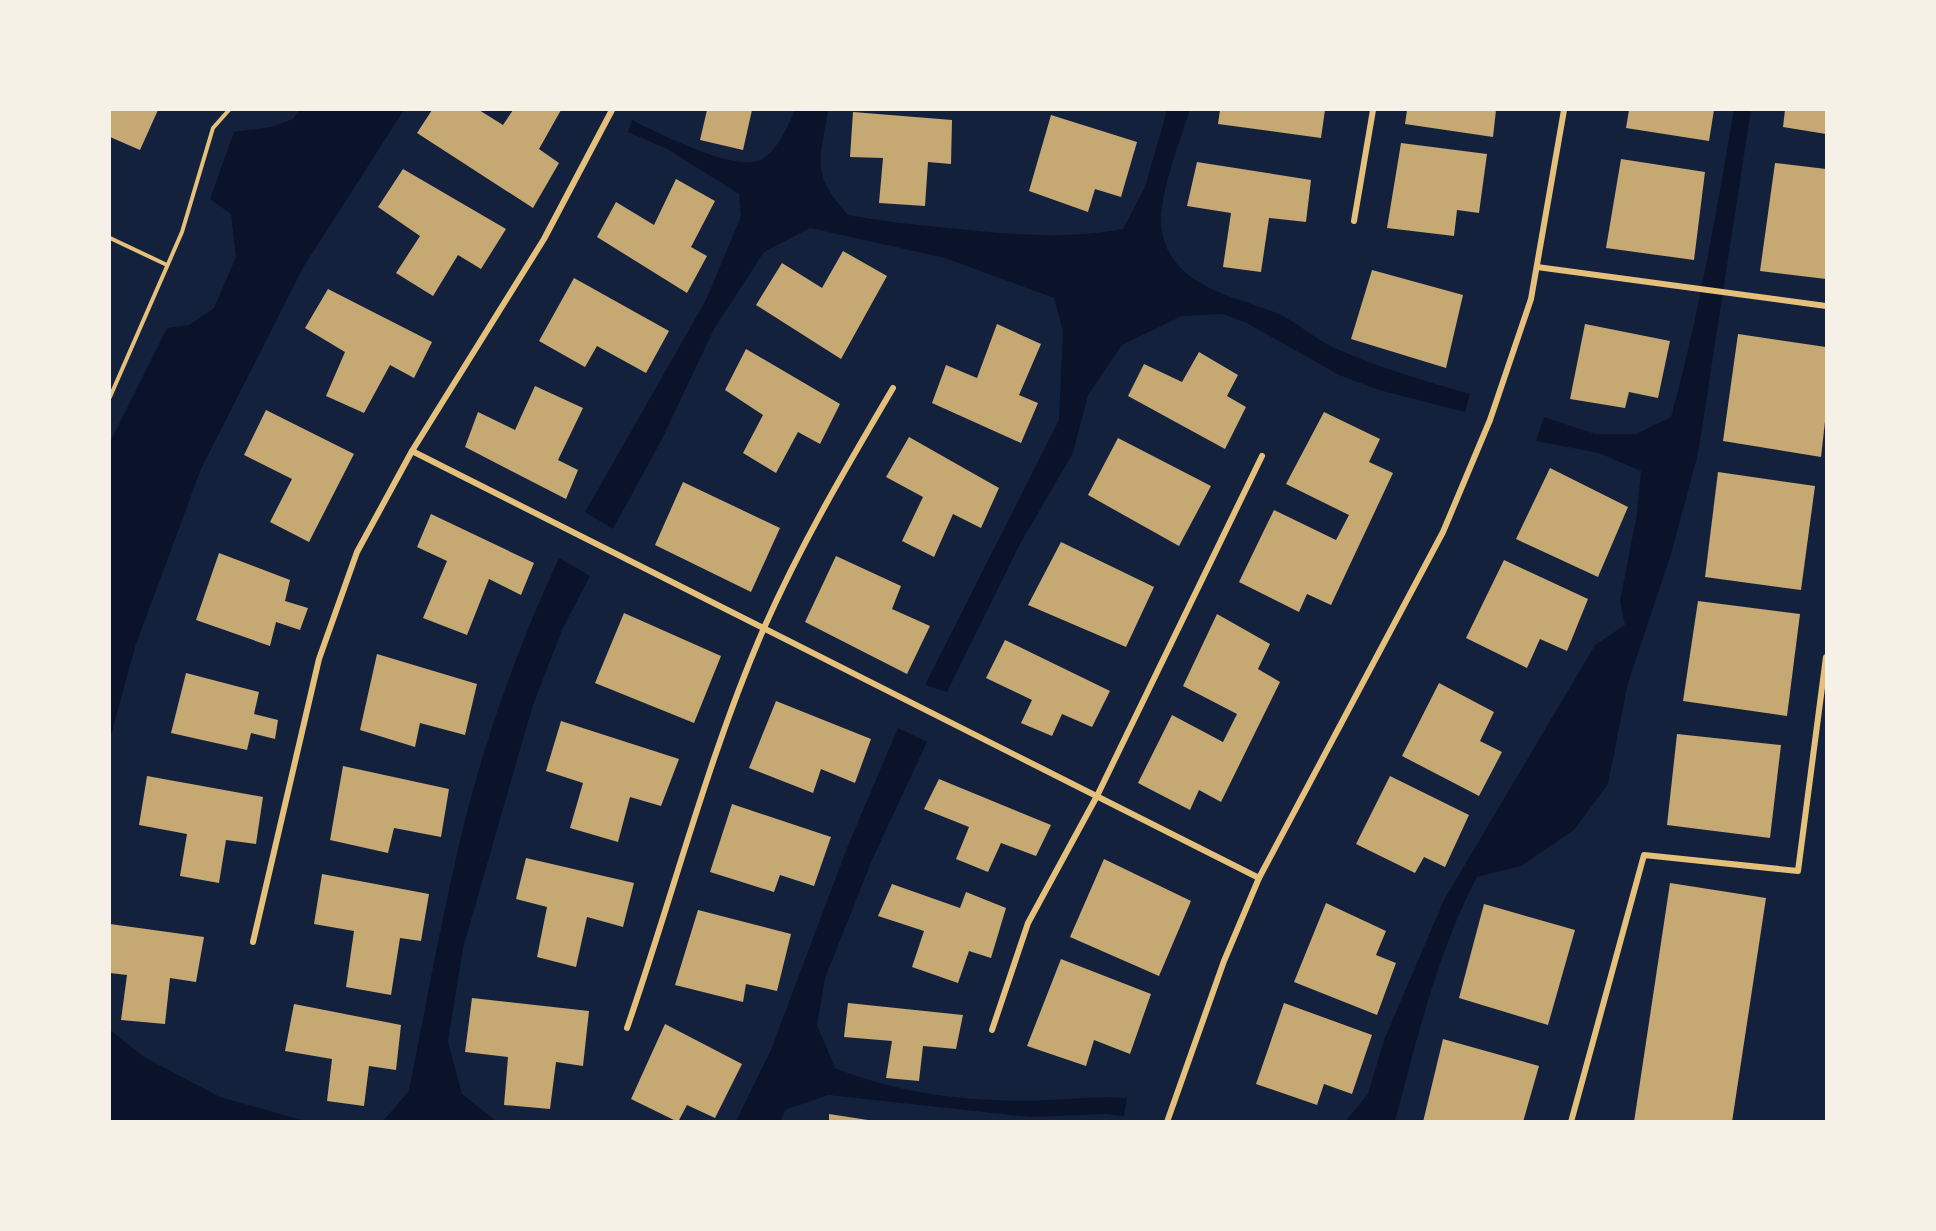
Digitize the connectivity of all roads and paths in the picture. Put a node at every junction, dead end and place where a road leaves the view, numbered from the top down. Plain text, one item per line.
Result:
1 (229, 110) edge
2 (612, 110) edge
3 (1373, 110) edge
4 (1564, 110) edge
5 (1354, 221) dead end
6 (110, 238) edge
7 (167, 265) junction
8 (1537, 267) junction
9 (1827, 306) edge
10 (894, 388) dead end
11 (110, 397) edge
12 (412, 451) junction
13 (1262, 456) dead end
14 (764, 628) junction
15 (1827, 657) edge
16 (1097, 796) junction
17 (1259, 878) junction
18 (253, 942) dead end
19 (627, 1028) dead end
20 (992, 1030) dead end
21 (1167, 1122) edge
22 (1570, 1122) edge

1 - 7 path
2 - 12 street
3 - 5 street
4 - 8 street
6 - 7 path
7 - 11 path
8 - 9 street
8 - 17 street
10 - 14 street
12 - 14 street
12 - 18 street
13 - 16 street
14 - 16 street
14 - 19 street
15 - 22 street
16 - 17 street
16 - 20 street
17 - 21 street

